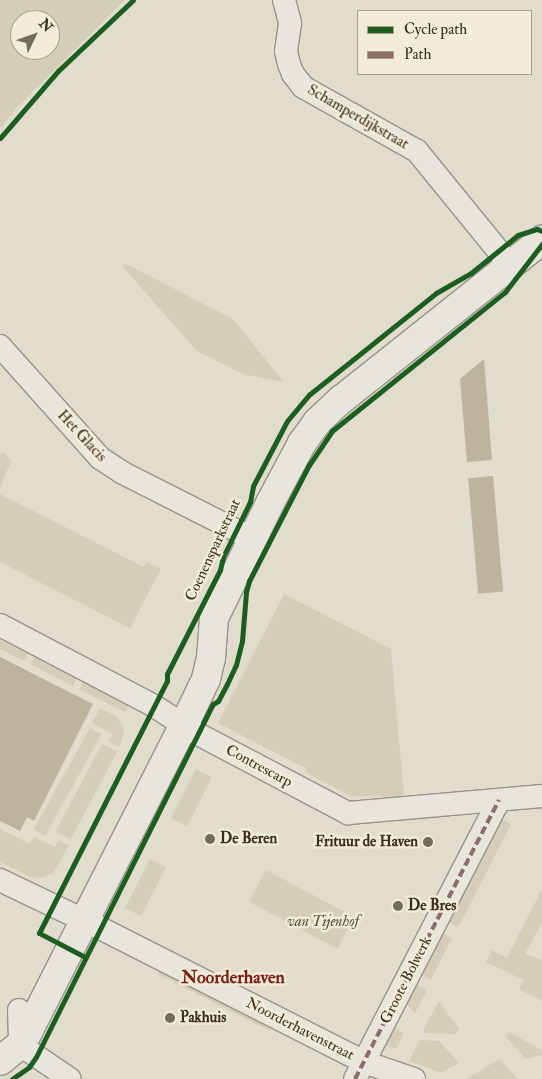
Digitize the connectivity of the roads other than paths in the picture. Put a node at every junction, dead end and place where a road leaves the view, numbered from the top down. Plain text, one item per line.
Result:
1 (284, 0) edge
2 (542, 240) edge
3 (510, 265) junction
4 (0, 346) edge
5 (244, 535) junction
6 (0, 625) edge
7 (184, 725) junction
8 (542, 796) edge
9 (499, 800) junction
10 (0, 880) edge
11 (76, 916) junction
12 (14, 1051) edge
13 (360, 1071) edge
14 (70, 1079) edge
15 (414, 1079) edge

1 - 3 street, Schamperdijkstraat
2 - 3 street, Coenensparkstraat
3 - 5 street, Coenensparkstraat
4 - 5 street, Het Glacis
5 - 7 street, Coenensparkstraat
6 - 7 street, Contrescarp
7 - 9 street, Contrescarp
7 - 11 street, Coenensparkstraat
8 - 9 street, Contrescarp
9 - 13 street, Groote Bolwerk
10 - 11 street, Noorderhavenstraat
11 - 12 street, Coenensparkstraat
11 - 12 street, Coenensparkstraat
11 - 13 street, Noorderhavenstraat
12 - 14 street
13 - 15 street, Noorderhavenstraat

